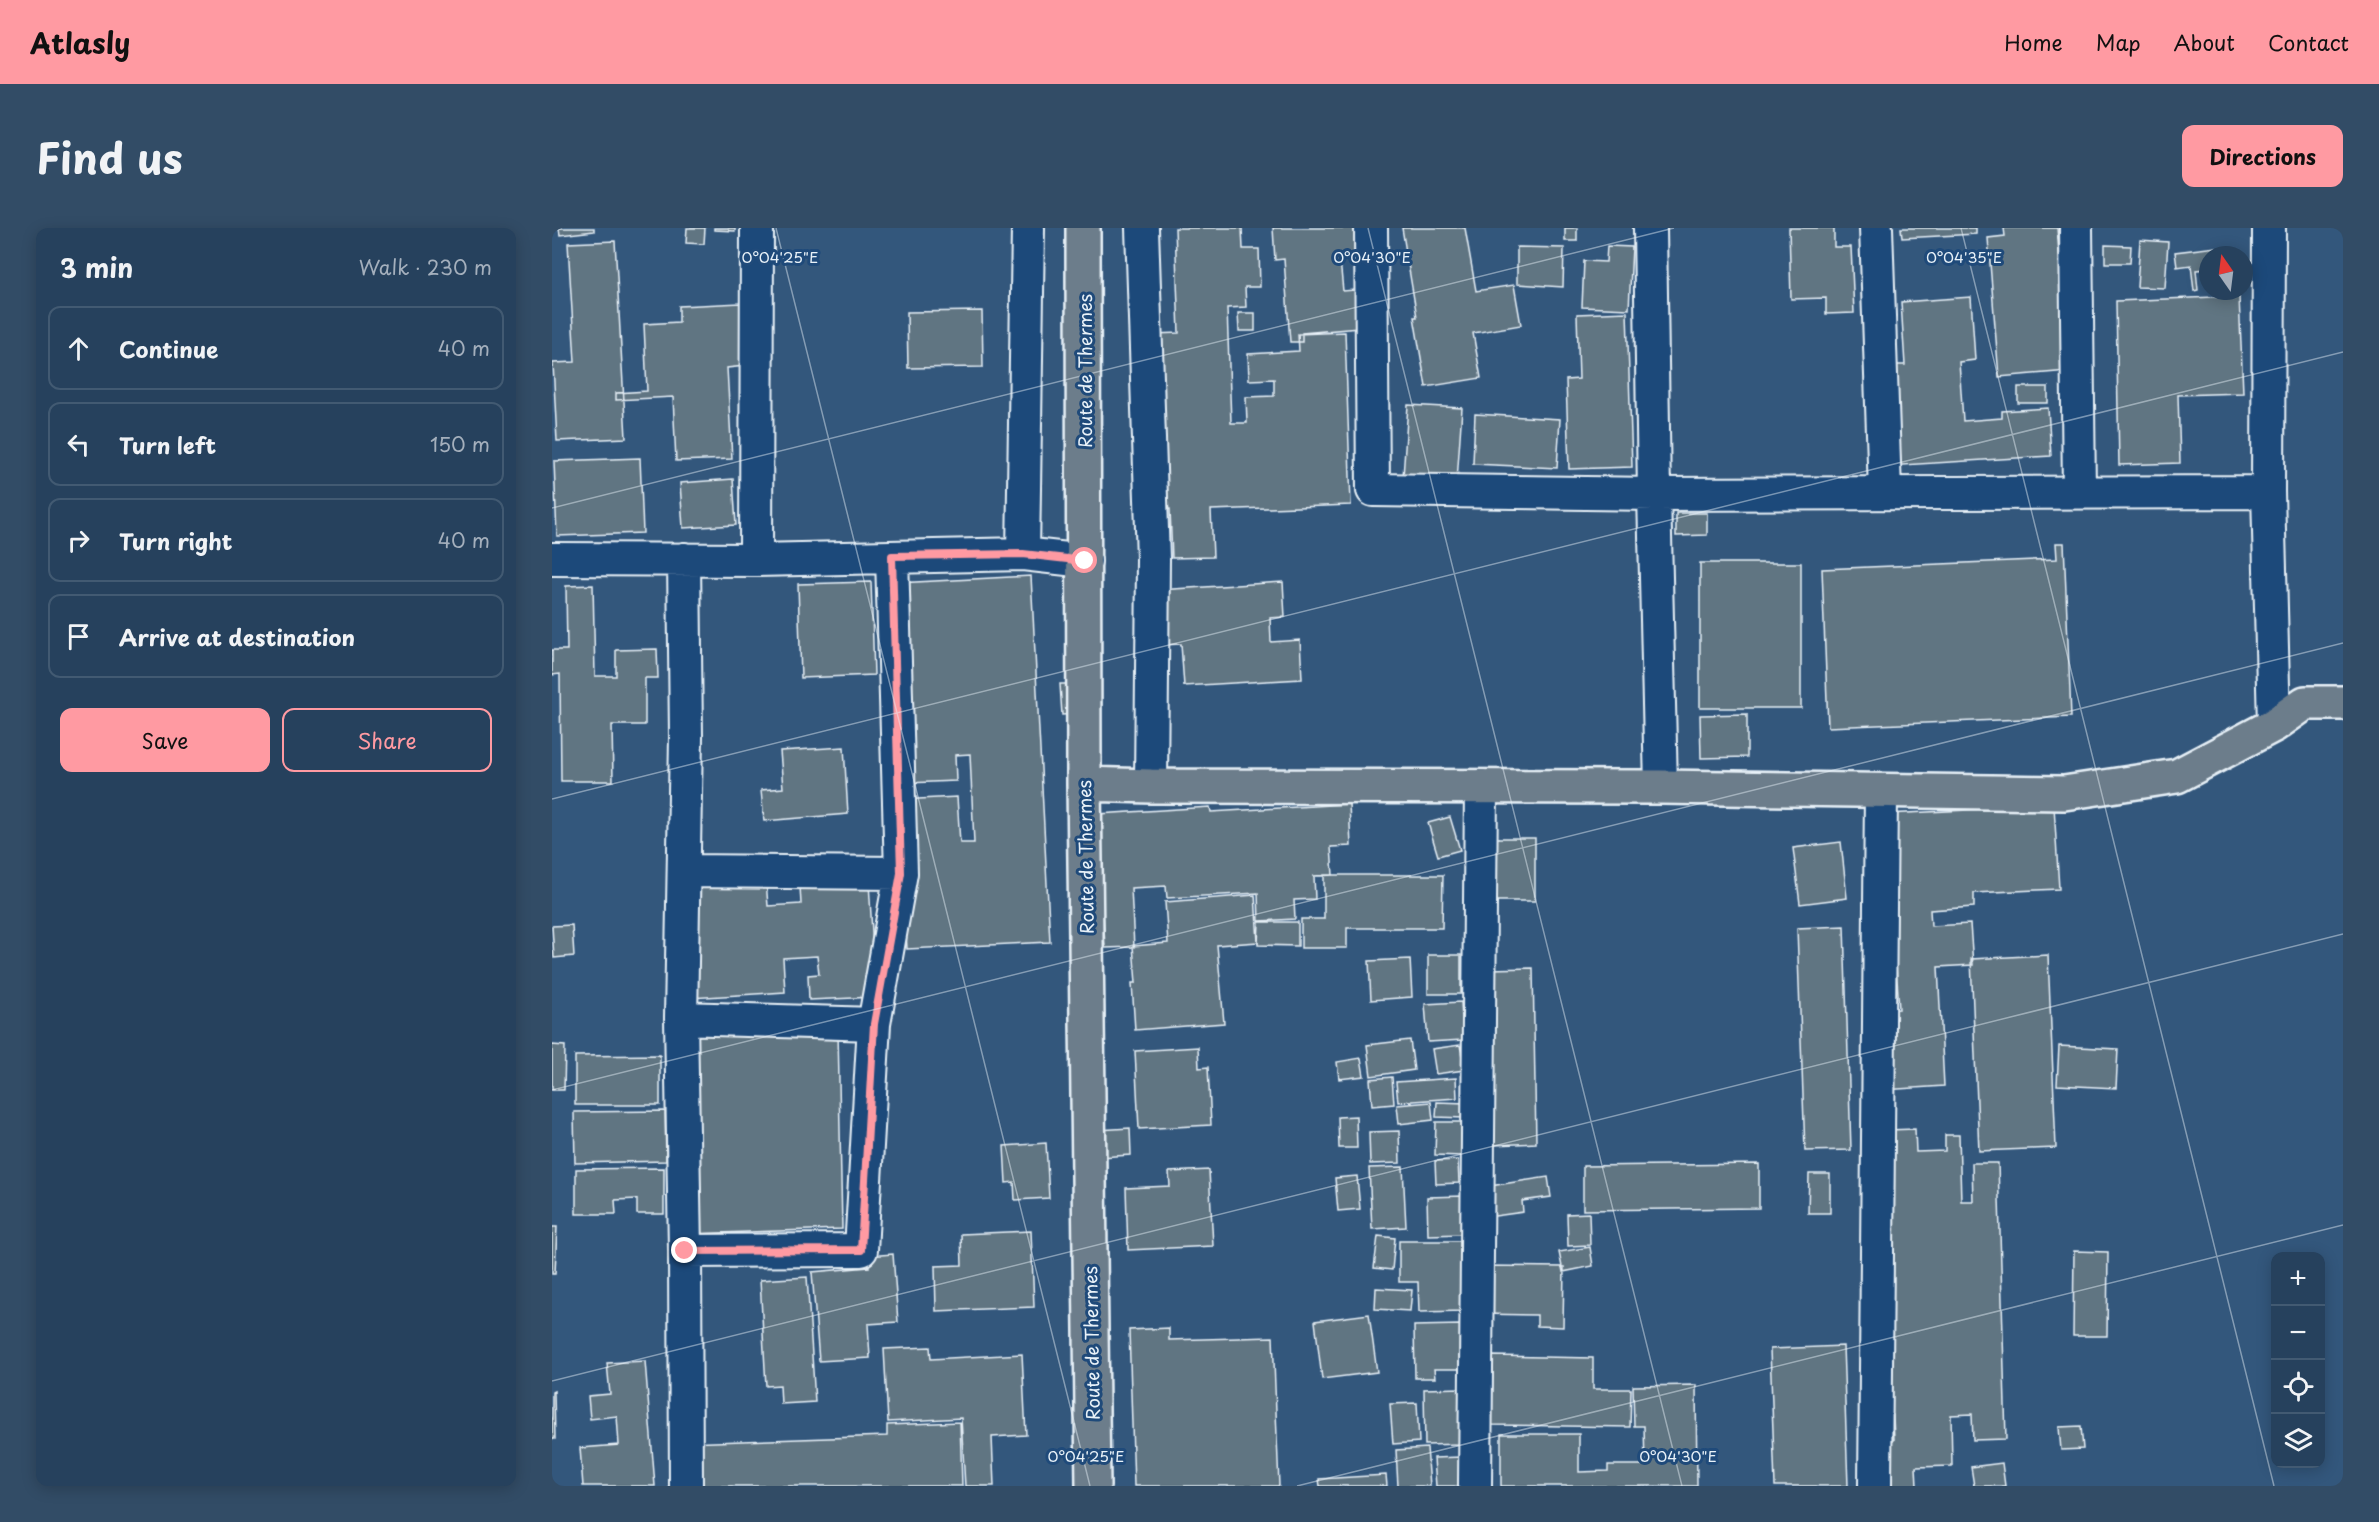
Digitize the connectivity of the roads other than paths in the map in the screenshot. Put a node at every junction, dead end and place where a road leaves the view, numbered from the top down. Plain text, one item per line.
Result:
1 (757, 228) edge
2 (1028, 228) edge
3 (1083, 228) edge
4 (1142, 228) edge
5 (1371, 228) edge
6 (1650, 228) edge
7 (1876, 228) edge
8 (2076, 228) edge
9 (2269, 228) edge
10 (1885, 492) junction
11 (2079, 492) junction
12 (2268, 492) junction
13 (1654, 494) junction
14 (1023, 554) junction
15 (892, 556) junction
16 (552, 559) edge
17 (684, 559) junction
18 (756, 560) junction
19 (1085, 561) junction
20 (2343, 703) edge
21 (2274, 725) junction
22 (1084, 784) junction
23 (1151, 786) junction
24 (1481, 786) junction
25 (1661, 787) junction
26 (1881, 791) junction
27 (684, 871) junction
28 (901, 873) junction
29 (681, 1018) junction
30 (874, 1024) junction
31 (685, 1251) junction
32 (686, 1486) edge
33 (1093, 1486) edge
34 (1475, 1486) edge
35 (1875, 1486) edge

1 - 18 street
2 - 14 street
3 - 19 main road, Route de Thermes
4 - 23 street
5 - 13 street
6 - 13 street
7 - 10 street
8 - 11 street
9 - 12 street
10 - 11 street
10 - 13 street
11 - 12 street
12 - 21 street
13 - 25 street
14 - 15 street
14 - 19 street
15 - 18 street
15 - 28 street
16 - 17 street
17 - 18 street
17 - 27 street
19 - 22 main road, Route de Thermes
20 - 21 main road
21 - 26 main road
22 - 23 main road
22 - 33 main road, Route de Thermes
23 - 24 main road
24 - 25 main road
24 - 34 street
25 - 26 main road
26 - 35 street
27 - 28 street
27 - 29 street
28 - 30 street
29 - 30 street
29 - 31 street
30 - 31 street
31 - 32 street

